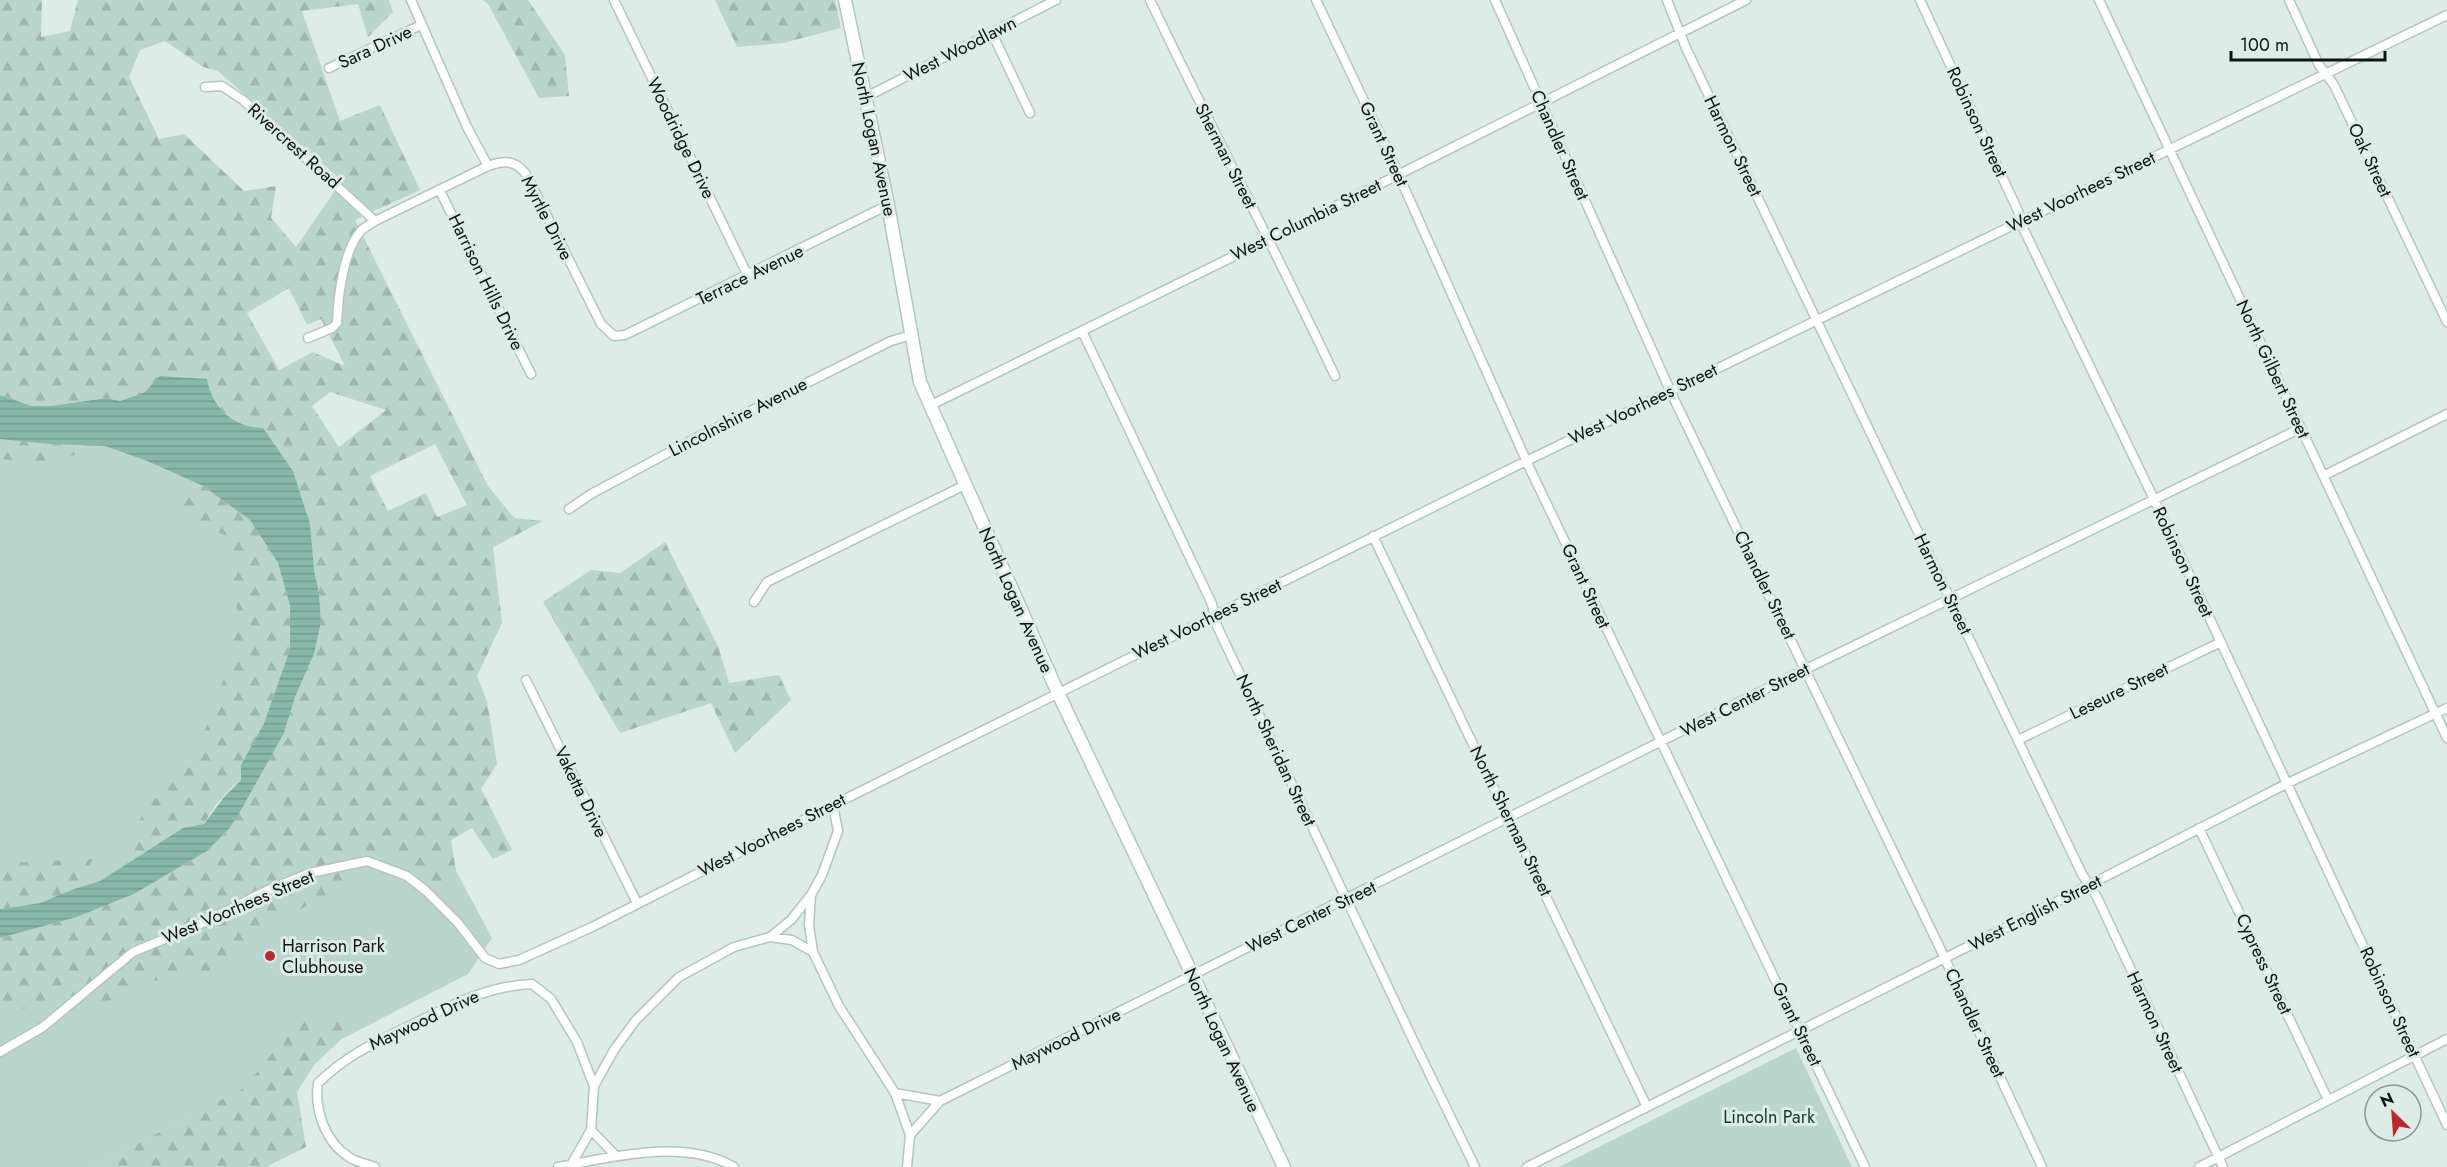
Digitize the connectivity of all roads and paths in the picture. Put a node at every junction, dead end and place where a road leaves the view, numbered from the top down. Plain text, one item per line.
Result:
1 (411, 0) edge
2 (614, 0) edge
3 (845, 0) edge
4 (1056, 0) edge
5 (1150, 0) edge
6 (1316, 0) edge
7 (1495, 0) edge
8 (1667, 0) edge
9 (1746, 0) edge
10 (1920, 0) edge
11 (2099, 0) edge
12 (2289, 0) edge
13 (2447, 15) edge
14 (421, 25) junction
15 (992, 33) junction
16 (1680, 33) junction
17 (329, 68) dead end
18 (2326, 73) junction
19 (206, 87) dead end
20 (864, 98) junction
21 (1540, 103) junction
22 (1030, 114) dead end
23 (2170, 149) junction
24 (488, 166) junction
25 (1398, 174) junction
26 (440, 191) junction
27 (888, 206) junction
28 (2021, 221) junction
29 (375, 222) junction
30 (1269, 238) junction
31 (748, 276) junction
32 (1816, 320) junction
33 (2447, 322) edge
34 (1082, 331) junction
35 (609, 333) joint
36 (910, 334) junction
37 (308, 338) dead end
38 (531, 374) dead end
39 (1335, 376) dead end
40 (1671, 391) junction
41 (929, 406) junction
42 (2447, 414) edge
43 (2301, 428) junction
44 (1527, 461) junction
45 (2323, 476) junction
46 (965, 485) junction
47 (2154, 500) junction
48 (569, 508) dead end
49 (1373, 536) junction
50 (1950, 598) junction
51 (754, 602) dead end
52 (1214, 615) junction
53 (2221, 642) junction
54 (1806, 669) junction
55 (526, 680) dead end
56 (1058, 693) junction
57 (2447, 708) edge
58 (2436, 713) junction
59 (2447, 738) edge
60 (2018, 740) junction
61 (1661, 742) junction
62 (2288, 783) junction
63 (833, 805) junction
64 (1509, 819) junction
65 (2199, 828) junction
66 (2090, 885) junction
67 (811, 895) junction
68 (1347, 899) junction
69 (637, 903) junction
70 (770, 937) junction
71 (813, 952) junction
72 (1945, 958) junction
73 (1192, 976) junction
74 (1801, 1030) junction
75 (2447, 1039) edge
76 (0, 1052) edge
77 (2415, 1055) junction
78 (594, 1086) junction
79 (895, 1093) junction
80 (2328, 1100) junction
81 (940, 1101) junction
82 (1647, 1107) junction
83 (2447, 1125) edge
84 (591, 1130) junction
85 (910, 1135) junction
86 (616, 1156) junction
87 (2218, 1157) junction
88 (571, 1165) junction
89 (375, 1167) edge
90 (558, 1167) edge
91 (734, 1167) edge
92 (907, 1167) edge
93 (1284, 1167) edge
94 (1475, 1167) edge
95 (1527, 1167) edge
96 (1866, 1167) edge
97 (2042, 1167) edge
98 (2199, 1167) edge
99 (2223, 1167) edge

1 - 14 street
2 - 31 street, Woodridge Drive
3 - 20 street, North Logan Avenue
4 - 15 street, West Woodlawn
5 - 30 street, Sherman Street
6 - 25 street, Grant Street
7 - 21 street, Chandler Street
8 - 16 street, Harmon Street
9 - 16 street, West Columbia Street
10 - 28 street, Robinson Street
11 - 23 street, North Gilbert Street
12 - 18 street, Oak Street
13 - 18 street, West Voorhees Street
14 - 17 street, Sara Drive
14 - 24 street
15 - 20 street, West Woodlawn
15 - 22 street
16 - 21 street, West Columbia Street
16 - 32 street, Harmon Street
18 - 23 street, West Voorhees Street
18 - 33 street, Oak Street
19 - 29 street, Rivercrest Road
20 - 27 street, North Logan Avenue
21 - 25 street, West Columbia Street
21 - 40 street, Chandler Street
23 - 28 street, West Voorhees Street
23 - 43 street, North Gilbert Street
24 - 26 street
24 - 35 street, Myrtle Drive
25 - 30 street, West Columbia Street
25 - 44 street, Grant Street
26 - 29 street
26 - 38 street, Harrison Hills Drive
27 - 31 street, Terrace Avenue
27 - 36 street, North Logan Avenue
28 - 32 street, West Voorhees Street
28 - 47 street, Robinson Street
29 - 37 street
30 - 34 street, West Columbia Street
30 - 39 street, Sherman Street
31 - 35 street, Terrace Avenue
32 - 40 street, West Voorhees Street
32 - 50 street, Harmon Street
34 - 41 street, West Columbia Street
34 - 52 street, North Sheridan Street
36 - 41 street, North Logan Avenue
36 - 48 street, Lincolnshire Avenue
40 - 44 street, West Voorhees Street
40 - 54 street, Chandler Street
41 - 46 street, North Logan Avenue
42 - 45 street
43 - 45 street, North Gilbert Street
43 - 47 street, West Center Street
44 - 49 street, West Voorhees Street
44 - 61 street, Grant Street
45 - 58 street, North Gilbert Street
46 - 51 street
46 - 56 street, North Logan Avenue
47 - 50 street, West Center Street
47 - 53 street, Robinson Street
49 - 52 street, West Voorhees Street
49 - 64 street, North Sherman Street
50 - 54 street, West Center Street
50 - 60 street, Harmon Street
52 - 56 street, West Voorhees Street
52 - 68 street, North Sheridan Street
53 - 60 street, Leseure Street
53 - 62 street, Robinson Street
54 - 61 street, West Center Street
54 - 72 street, Chandler Street
55 - 69 street, Vaketta Drive
56 - 63 street, West Voorhees Street
56 - 73 street, North Logan Avenue
57 - 58 street, West English Street
58 - 59 street, North Gilbert Street
58 - 62 street, West English Street
60 - 66 street, Harmon Street
61 - 64 street, West Center Street
61 - 74 street, Grant Street
62 - 65 street, West English Street
62 - 77 street, Robinson Street
63 - 67 street, Maywood Drive
63 - 69 street, West Voorhees Street
64 - 68 street, West Center Street
64 - 82 street, North Sherman Street
65 - 66 street, West English Street
65 - 80 street, Cypress Street
66 - 72 street, West English Street
66 - 87 street, Harmon Street
67 - 70 street, Maywood Drive
67 - 71 street, Maywood Drive
68 - 73 street, West Center Street
68 - 94 street, North Sheridan Street
69 - 76 street, West Voorhees Street
70 - 71 street, Maywood Drive
70 - 78 street, Maywood Drive
71 - 79 street, Maywood Drive
72 - 74 street, West English Street
72 - 97 street, Chandler Street
73 - 81 street, Maywood Drive
73 - 93 street, North Logan Avenue
74 - 82 street, West English Street
74 - 96 street, Grant Street
75 - 77 street
77 - 80 street
77 - 83 street, Robinson Street
78 - 84 street, Maywood Drive
78 - 89 street, Maywood Drive
79 - 81 street
79 - 85 street, Maywood Drive
80 - 87 street
81 - 85 street, Maywood Drive
82 - 95 street, West English Street
84 - 86 street
84 - 88 street, Maywood Drive
85 - 92 street, Maywood Drive
86 - 88 street
86 - 91 street
87 - 98 street
87 - 99 street, Harmon Street
88 - 90 street

